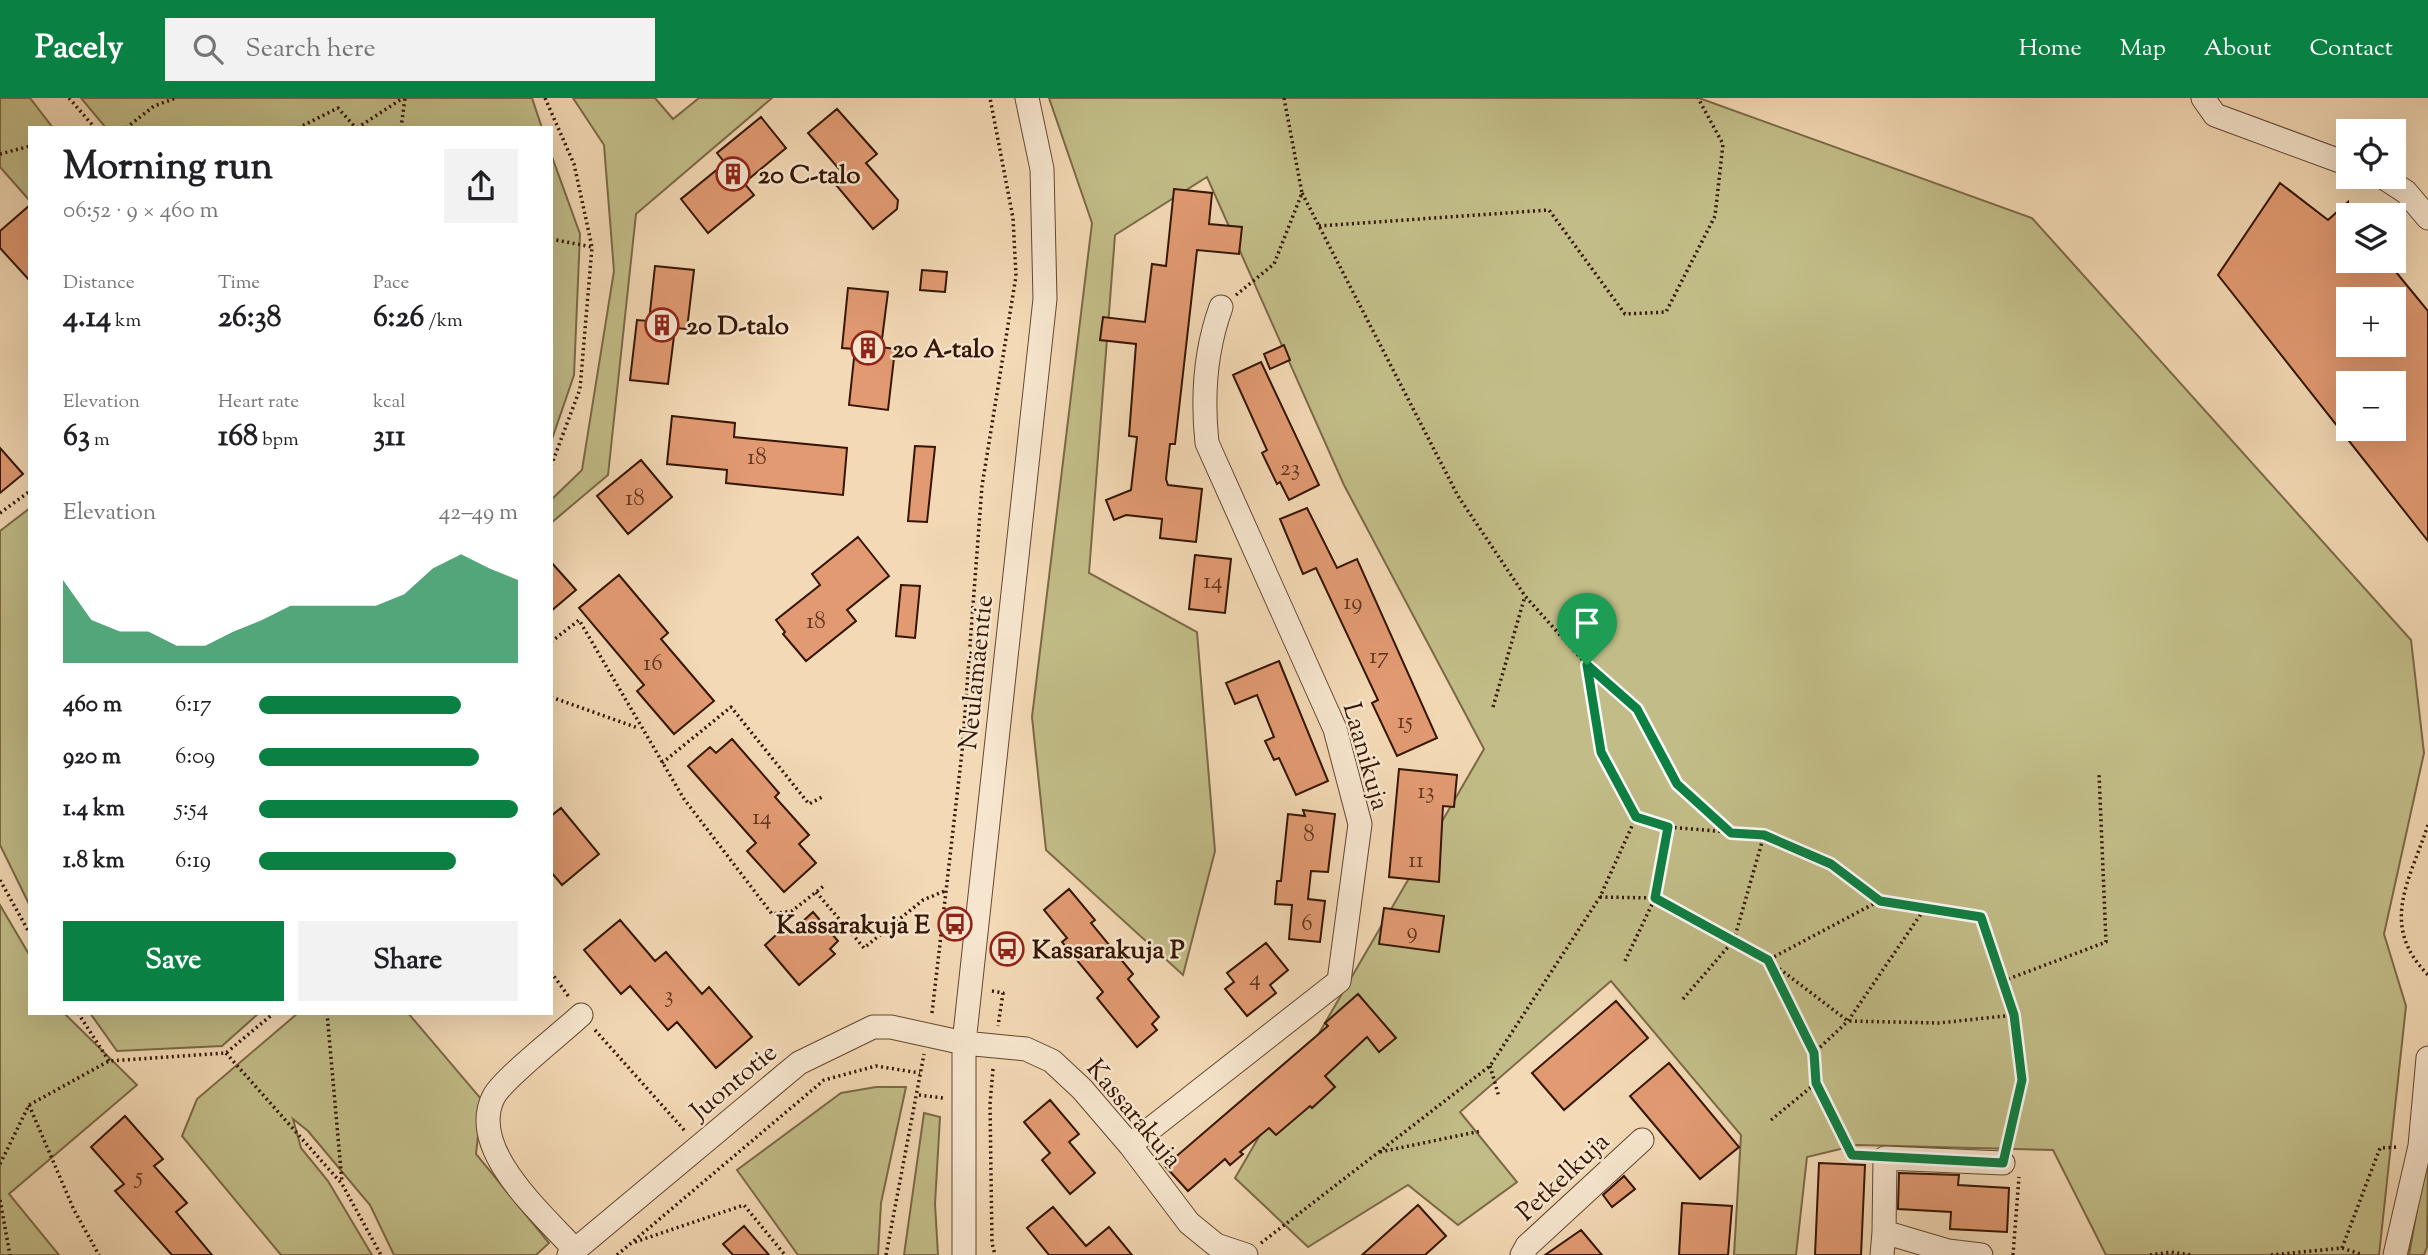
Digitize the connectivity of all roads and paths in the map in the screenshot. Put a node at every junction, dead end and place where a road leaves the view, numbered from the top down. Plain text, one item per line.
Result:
1 (69, 98) edge
2 (176, 98) edge
3 (404, 98) edge
4 (545, 98) edge
5 (990, 98) edge
6 (1027, 98) edge
7 (1284, 98) edge
8 (1698, 98) edge
9 (2203, 98) edge
10 (92, 126) edge
11 (130, 126) edge
12 (302, 126) edge
13 (354, 126) edge
14 (359, 126) edge
15 (401, 126) edge
16 (28, 147) edge
17 (0, 154) edge
18 (2336, 160) edge
19 (2402, 189) edge
20 (1302, 193) junction
21 (2428, 218) edge
22 (1319, 226) junction
23 (553, 239) edge
24 (592, 247) junction
25 (1221, 307) joint
26 (553, 461) edge
27 (28, 493) edge
28 (0, 513) edge
29 (1525, 596) junction
30 (553, 640) edge
31 (1587, 665) junction
32 (553, 698) edge
33 (1493, 707) dead end
34 (640, 728) junction
35 (662, 763) junction
36 (2099, 773) dead end
37 (824, 796) dead end
38 (1636, 817) junction
39 (2428, 825) edge
40 (1668, 827) junction
41 (1731, 833) junction
42 (1764, 835) junction
43 (1, 883) edge
44 (825, 885) dead end
45 (947, 890) junction
46 (816, 892) junction
47 (1600, 897) junction
48 (1655, 898) junction
49 (1880, 901) junction
50 (1925, 908) junction
51 (28, 930) edge
52 (1734, 940) junction
53 (1768, 960) junction
54 (1625, 961) dead end
55 (553, 975) edge
56 (2428, 975) edge
57 (2003, 981) junction
58 (1683, 999) dead end
59 (79, 1015) edge
60 (272, 1015) edge
61 (327, 1015) edge
62 (581, 1015) junction
63 (2014, 1015) junction
64 (1848, 1021) junction
65 (928, 1036) junction
66 (964, 1043) junction
67 (1814, 1053) junction
68 (226, 1054) junction
69 (2428, 1058) edge
70 (109, 1062) junction
71 (1490, 1066) junction
72 (920, 1073) junction
73 (1816, 1083) junction
74 (1499, 1097) dead end
75 (29, 1105) junction
76 (1771, 1120) dead end
77 (685, 1131) dead end
78 (1481, 1131) dead end
79 (1642, 1140) dead end
80 (1130, 1145) junction
81 (2420, 1146) junction
82 (1378, 1153) junction
83 (1885, 1158) junction
84 (2003, 1163) junction
85 (0, 1164) edge
86 (342, 1184) junction
87 (0, 1200) edge
88 (631, 1243) junction
89 (1883, 1244) edge
90 (2342, 1248) junction
91 (572, 1253) edge
92 (1948, 1253) edge
93 (10, 1255) edge
94 (99, 1255) edge
95 (381, 1255) edge
96 (617, 1255) edge
97 (785, 1255) edge
98 (886, 1255) edge
99 (964, 1255) edge
100 (1246, 1255) edge
101 (1522, 1255) edge
102 (1981, 1255) edge
103 (2013, 1255) edge
104 (2150, 1255) edge
105 (2192, 1255) edge
106 (2271, 1255) edge
107 (2363, 1255) edge
108 (2395, 1255) edge

1 - 10 path
2 - 11 path
3 - 14 path
3 - 15 path
4 - 24 path
5 - 45 path
6 - 66 street, Neulamäentie
7 - 20 path
8 - 22 path
9 - 18 street
12 - 13 path
16 - 17 path
19 - 21 street
20 - 22 path
20 - 25 path
22 - 29 path
23 - 24 path
24 - 26 path
25 - 80 street, Laanikuja
27 - 28 path
29 - 31 path
29 - 33 path
30 - 34 path
31 - 38 path
31 - 41 path
32 - 34 path
34 - 35 path
35 - 37 path
35 - 46 path
36 - 57 path
38 - 40 path
38 - 47 path
39 - 56 path
40 - 41 path
40 - 48 path
41 - 42 path
42 - 49 path
42 - 52 path
43 - 51 path
44 - 46 path
45 - 46 path
45 - 65 path
47 - 48 path
47 - 71 path
48 - 52 path
48 - 54 path
49 - 50 path
49 - 53 path
50 - 57 path
50 - 64 path
52 - 53 path
52 - 58 path
53 - 64 path
53 - 67 path
55 - 62 path
57 - 63 path
59 - 70 path
60 - 68 path
61 - 86 path
62 - 77 path
62 - 91 street
63 - 64 path
63 - 84 path
64 - 67 path
65 - 66 street, Juontotie
65 - 72 path
65 - 91 street, Juontotie
66 - 80 street, Kassarakuja
66 - 99 street, Neulamäentie
67 - 73 path
68 - 70 path
68 - 86 path
69 - 81 street
70 - 75 path
71 - 74 path
71 - 82 path
72 - 88 path
72 - 98 path
73 - 76 path
73 - 83 path
75 - 85 path
75 - 94 path
78 - 82 path
79 - 101 street, Petkelkuja
80 - 100 street, Kassarakuja
81 - 90 path
81 - 108 street
82 - 100 path
83 - 84 street
83 - 89 street
84 - 103 path
86 - 95 path
87 - 93 path
88 - 96 path
88 - 97 path
89 - 92 street
90 - 106 path
90 - 107 path
92 - 102 street
104 - 105 path

